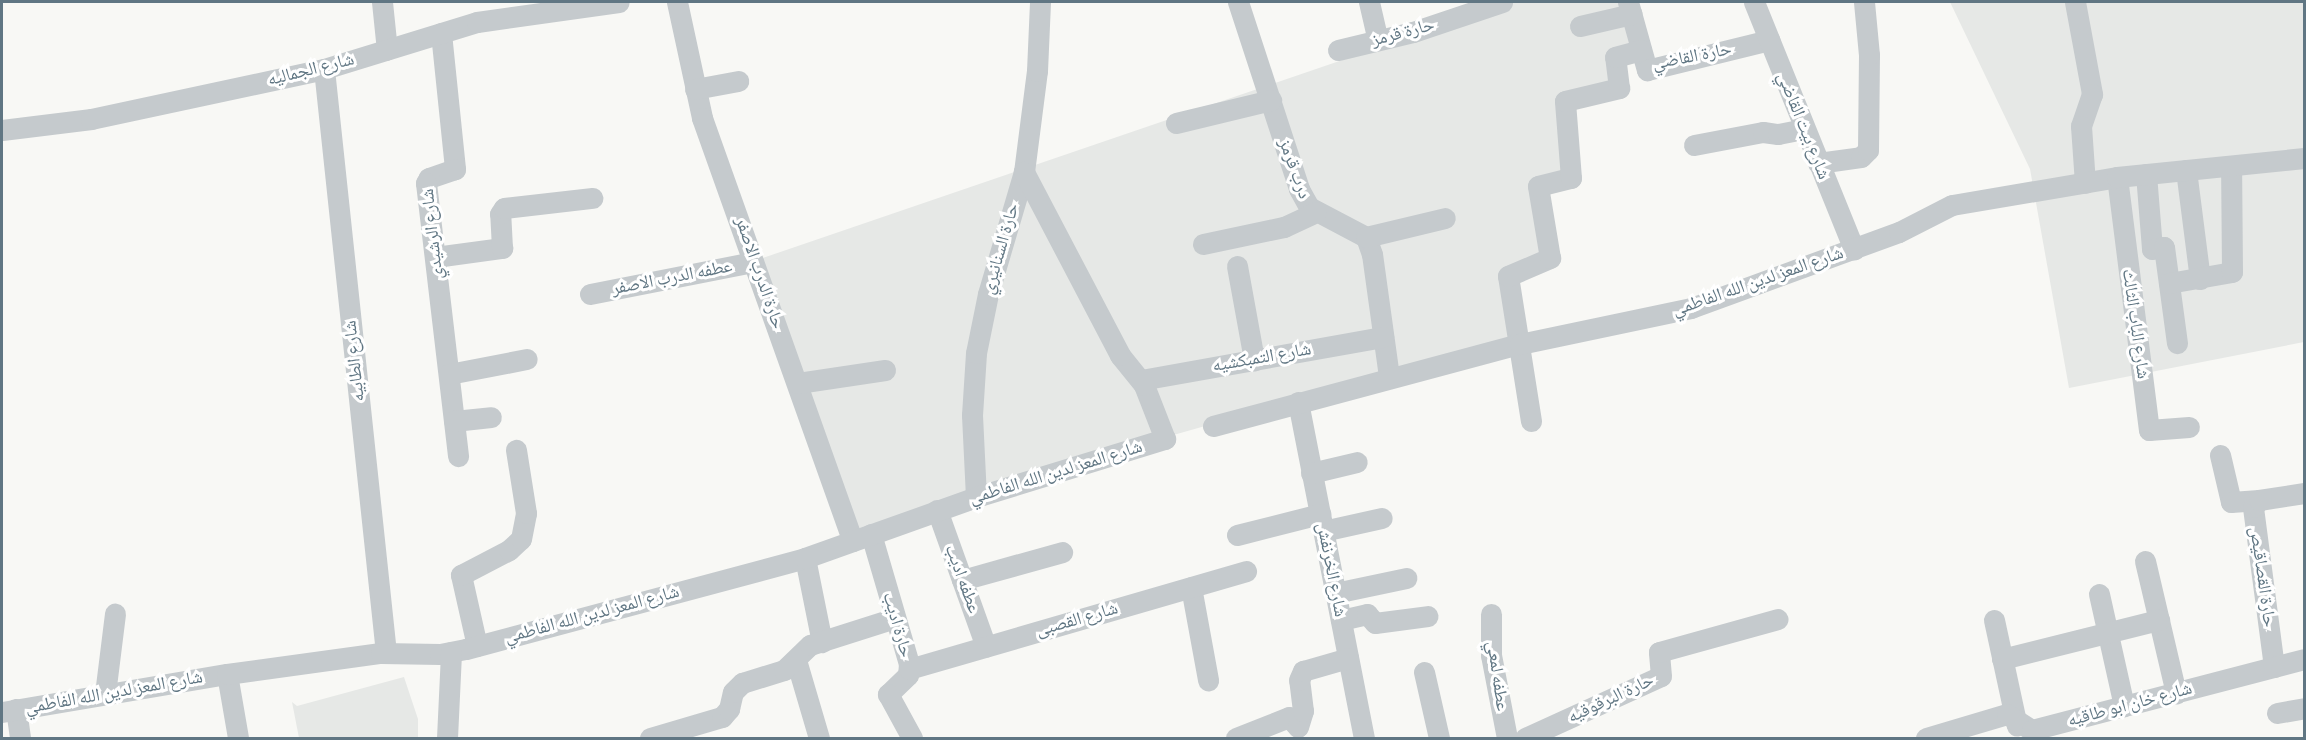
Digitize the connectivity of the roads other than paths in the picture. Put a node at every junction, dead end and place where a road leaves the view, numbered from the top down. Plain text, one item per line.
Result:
1 (382, 2) edge
2 (608, 2) edge
3 (677, 2) edge
4 (1040, 2) edge
5 (1238, 2) edge
6 (1370, 2) edge
7 (1502, 2) edge
8 (1754, 2) edge
9 (1864, 2) edge
10 (2075, 2) edge
11 (512, 8) edge
12 (1630, 8) edge
13 (1580, 26) dead end
14 (441, 33) junction
15 (1378, 40) junction
16 (1769, 40) junction
17 (387, 50) junction
18 (1338, 50) dead end
19 (1641, 50) junction
20 (324, 69) junction
21 (738, 81) dead end
22 (695, 89) junction
23 (1271, 100) junction
24 (1176, 123) dead end
25 (1804, 129) junction
26 (2, 130) edge
27 (1694, 145) dead end
28 (2304, 158) edge
29 (1818, 163) junction
30 (2231, 166) junction
31 (2186, 170) junction
32 (1024, 172) junction
33 (2146, 174) junction
34 (2117, 177) junction
35 (2085, 183) junction
36 (592, 198) dead end
37 (1316, 212) junction
38 (1445, 218) dead end
39 (1366, 237) junction
40 (2194, 239) junction
41 (1203, 244) dead end
42 (2164, 247) junction
43 (1854, 250) junction
44 (435, 257) junction
45 (753, 262) junction
46 (1237, 266) dead end
47 (2200, 279) junction
48 (2169, 283) junction
49 (590, 294) dead end
50 (1383, 337) junction
51 (2177, 343) dead end
52 (1520, 344) junction
53 (527, 359) dead end
54 (1254, 360) junction
55 (885, 370) dead end
56 (449, 374) junction
57 (1389, 377) junction
58 (1141, 380) junction
59 (798, 383) junction
60 (1298, 402) junction
61 (491, 417) dead end
62 (454, 421) junction
63 (1532, 421) dead end
64 (1213, 426) dead end
65 (2189, 427) dead end
66 (516, 450) dead end
67 (2220, 455) dead end
68 (458, 456) dead end
69 (1357, 462) dead end
70 (1311, 472) junction
71 (2304, 492) edge
72 (976, 497) junction
73 (2259, 500) junction
74 (937, 510) junction
75 (1382, 518) dead end
76 (1321, 523) junction
77 (1237, 535) dead end
78 (862, 537) junction
79 (1062, 552) dead end
80 (805, 558) junction
81 (2145, 561) dead end
82 (1246, 571) dead end
83 (1406, 578) dead end
84 (962, 580) junction
85 (1191, 587) junction
86 (1335, 593) junction
87 (2099, 594) dead end
88 (115, 614) dead end
89 (1491, 614) dead end
90 (1428, 616) dead end
91 (895, 618) junction
92 (1778, 619) dead end
93 (1341, 620) junction
94 (1994, 620) dead end
95 (2159, 620) junction
96 (2107, 633) junction
97 (822, 642) junction
98 (477, 646) junction
99 (986, 646) junction
100 (451, 652) junction
101 (387, 653) junction
102 (1348, 658) junction
103 (2002, 659) junction
104 (2304, 659) edge
105 (796, 660) junction
106 (2274, 667) junction
107 (909, 669) junction
108 (1424, 672) dead end
109 (227, 674) junction
110 (1208, 680) dead end
111 (2176, 693) junction
112 (105, 694) junction
113 (2124, 706) junction
114 (2304, 708) edge
115 (9, 711) edge
116 (2277, 713) dead end
117 (2015, 717) junction
118 (20, 738) edge
119 (238, 738) edge
120 (447, 738) edge
121 (652, 738) edge
122 (819, 738) edge
123 (912, 738) edge
124 (1236, 738) edge
125 (1364, 738) edge
126 (1439, 738) edge
127 (1507, 738) edge
128 (1525, 738) edge
129 (1926, 738) edge
130 (2019, 738) edge

1 - 17 street
2 - 11 street, شارع الجماليه
3 - 22 street, حارة الدرب الاصفر
4 - 32 street, حارة السنانيري
5 - 23 street, درب قرمز
6 - 15 street
7 - 15 street, حارة قرمز
8 - 16 street, شارع بيت القاضي
9 - 29 street
10 - 35 street
11 - 14 street, شارع الجماليه
12 - 13 street
12 - 19 street, حارة القاضي
14 - 17 street, شارع الجماليه
14 - 44 street, شارع الرشيدي
15 - 18 street, حارة قرمز
16 - 19 street, حارة القاضي
16 - 25 street, شارع بيت القاضي
17 - 20 street, شارع الجماليه
19 - 52 street
20 - 26 street, شارع الجماليه
20 - 101 street, شارع الطابيه
21 - 22 street
22 - 45 street, حارة الدرب الاصفر
23 - 24 street
23 - 37 street, درب قرمز
25 - 27 street
25 - 29 street, شارع بيت القاضي
28 - 30 street, شارع المعز لدين الله الفاطمي
29 - 43 street, شارع بيت القاضي
30 - 31 street, شارع المعز لدين الله الفاطمي
30 - 47 street
31 - 33 street, شارع المعز لدين الله الفاطمي
31 - 40 street
32 - 58 street
32 - 72 street, حارة السنانيري
33 - 34 street, شارع المعز لدين الله الفاطمي
33 - 42 street
34 - 35 street, شارع المعز لدين الله الفاطمي
34 - 65 street, شارع الباب الثالث
35 - 43 street, شارع المعز لدين الله الفاطمي
36 - 44 street
37 - 39 street, درب قرمز
37 - 41 street
38 - 39 street
39 - 50 street
40 - 42 street
40 - 47 street
42 - 48 street
43 - 52 street, شارع المعز لدين الله الفاطمي
44 - 56 street, شارع الرشيدي
45 - 49 street, عطفه الدرب الاصفر
45 - 59 street, حارة الدرب الاصفر
46 - 54 street
47 - 48 street
48 - 51 street
50 - 54 street, شارع التمبكشيه
50 - 57 street
52 - 57 street, شارع المعز لدين الله الفاطمي
52 - 63 street
53 - 56 street
54 - 58 street, شارع التمبكشيه
55 - 59 street
56 - 62 street, شارع الرشيدي
57 - 60 street, شارع المعز لدين الله الفاطمي
58 - 72 street, شارع المعز لدين الله الفاطمي
59 - 78 street, حارة الدرب الاصفر
60 - 64 street, شارع المعز لدين الله الفاطمي
60 - 70 street, شارع الخرنفش
61 - 62 street
62 - 68 street, شارع الرشيدي
66 - 98 street
67 - 73 street
69 - 70 street
70 - 76 street, شارع الخرنفش
71 - 73 street, حارة القصاقيص
72 - 74 street, شارع المعز لدين الله الفاطمي
73 - 106 street, حارة القصاقيص
74 - 78 street, شارع المعز لدين الله الفاطمي
74 - 84 street, عطفه اديب
75 - 76 street
76 - 77 street
76 - 86 street, شارع الخرنفش
78 - 80 street, شارع المعز لدين الله الفاطمي
78 - 91 street, حارة اديب
79 - 84 street
80 - 97 street
80 - 98 street, شارع المعز لدين الله الفاطمي
81 - 95 street
82 - 85 street, شارع القصبى
83 - 86 street
84 - 99 street, عطفه اديب
85 - 99 street, شارع القصبى
85 - 110 street
86 - 93 street, شارع الخرنفش
87 - 96 street
88 - 112 street
89 - 127 street, عطفه لمعي
90 - 93 street
91 - 97 street
91 - 107 street, حارة اديب
92 - 128 street, حارة البرقوقيه
93 - 102 street, شارع الخرنفش
94 - 103 street
95 - 96 street
95 - 111 street
96 - 103 street
96 - 113 street
97 - 105 street
98 - 100 street, شارع المعز لدين الله الفاطمي
99 - 107 street, شارع القصبى
100 - 101 street, شارع المعز لدين الله الفاطمي
100 - 120 street
101 - 109 street, شارع المعز لدين الله الفاطمي
102 - 124 street
102 - 125 street, شارع الخرنفش
103 - 117 street
104 - 106 street, شارع خان ابو طاقيه
105 - 121 street
105 - 122 street
106 - 111 street, شارع خان ابو طاقيه
107 - 123 street, حارة اديب
108 - 126 street
109 - 112 street, شارع المعز لدين الله الفاطمي
109 - 119 street
111 - 113 street, شارع خان ابو طاقيه
112 - 115 street, شارع المعز لدين الله الفاطمي
113 - 117 street, شارع خان ابو طاقيه
114 - 116 street
115 - 118 street
117 - 129 street
117 - 130 street

